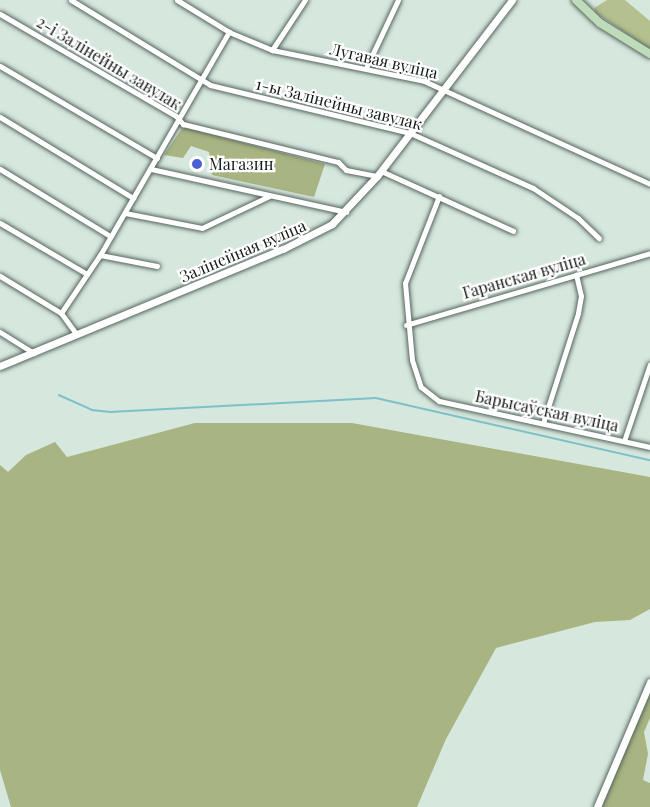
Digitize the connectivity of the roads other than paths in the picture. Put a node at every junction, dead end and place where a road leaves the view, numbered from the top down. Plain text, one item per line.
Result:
1 (71, 0) edge
2 (177, 0) edge
3 (305, 0) edge
4 (398, 0) edge
5 (512, 0) edge
6 (576, 0) edge
7 (0, 14) edge
8 (229, 32) junction
9 (272, 50) junction
10 (650, 54) edge
11 (0, 66) edge
12 (366, 68) junction
13 (203, 80) junction
14 (443, 89) junction
15 (0, 117) edge
16 (180, 121) junction
17 (410, 133) junction
18 (157, 158) junction
19 (0, 169) edge
20 (151, 169) junction
21 (379, 173) junction
22 (650, 184) edge
23 (269, 196) junction
24 (439, 196) junction
25 (134, 198) junction
26 (346, 212) junction
27 (125, 213) junction
28 (0, 223) edge
29 (513, 231) dead end
30 (110, 236) junction
31 (599, 238) dead end
32 (650, 253) edge
33 (100, 255) junction
34 (157, 266) dead end
35 (87, 274) junction
36 (576, 274) junction
37 (0, 276) edge
38 (60, 313) junction
39 (406, 324) junction
40 (0, 332) edge
41 (77, 335) junction
42 (34, 353) junction
43 (650, 364) edge
44 (0, 366) edge
45 (543, 423) junction
46 (624, 441) junction
47 (650, 447) edge
48 (649, 685) edge
49 (597, 807) edge

1 - 13 street, 1-ы Залінейны завулак
2 - 8 street, Лугавая вуліца
3 - 9 street
4 - 12 street
5 - 14 street, Залінейная вуліца
6 - 10 main road
7 - 16 street, 2-і Залінейны завулак
8 - 9 street, Лугавая вуліца
8 - 13 street
9 - 12 street, Лугавая вуліца
11 - 18 street
12 - 14 street, Лугавая вуліца
13 - 16 street
13 - 17 street, 1-ы Залінейны завулак
14 - 17 street, Залінейная вуліца
14 - 22 street, Лугавая вуліца
15 - 25 street
16 - 18 street
16 - 21 street, 2-і Залінейны завулак
17 - 21 street, Залінейная вуліца
17 - 31 street, 1-ы Залінейны завулак
18 - 20 street
19 - 30 street
20 - 23 street
20 - 25 street
21 - 24 street, 2-і Залінейны завулак
21 - 26 street, Залінейная вуліца
23 - 26 street
23 - 27 street
24 - 29 street, 2-і Залінейны завулак
24 - 39 street
25 - 27 street
26 - 41 street, Залінейная вуліца
27 - 30 street
28 - 35 street
30 - 33 street
32 - 36 street, Гаранская вуліца
33 - 34 street
33 - 35 street
35 - 38 street
36 - 39 street, Гаранская вуліца
36 - 45 street
37 - 38 street
38 - 41 street
39 - 45 street, Барысаўская вуліца
40 - 42 street
41 - 42 street, Залінейная вуліца
42 - 44 street, Залінейная вуліца
43 - 46 street
45 - 46 street, Барысаўская вуліца
46 - 47 street, Барысаўская вуліца
48 - 49 street

